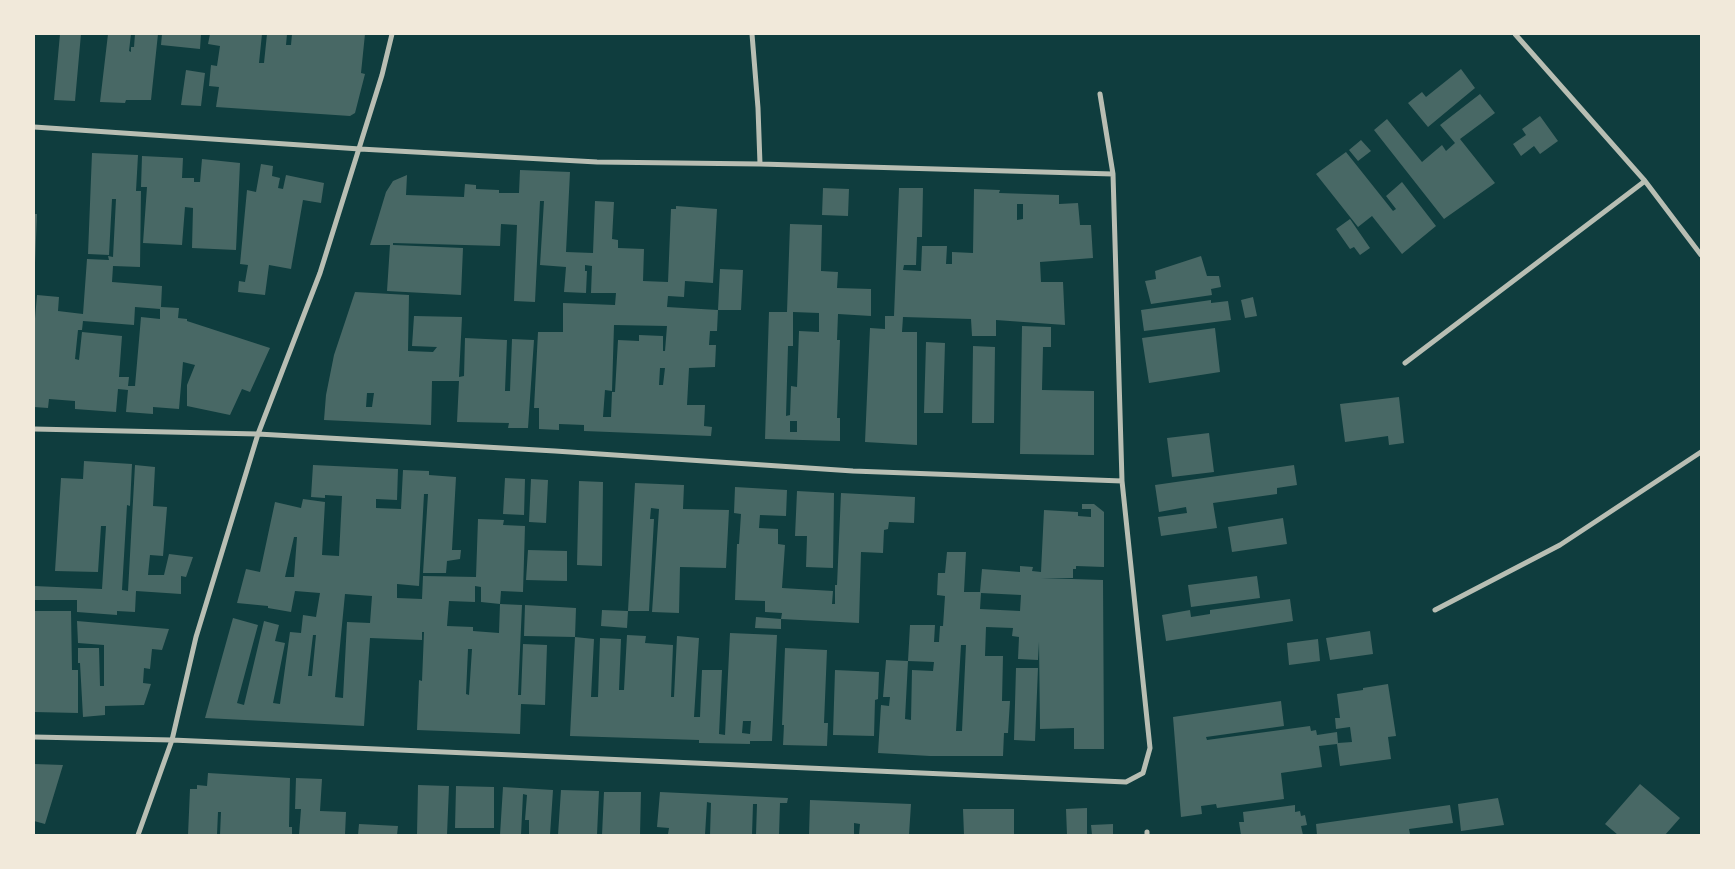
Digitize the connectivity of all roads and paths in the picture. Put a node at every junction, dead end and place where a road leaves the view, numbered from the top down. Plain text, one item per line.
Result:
1 (392, 34) edge
2 (752, 34) edge
3 (1515, 34) edge
4 (1100, 94) dead end
5 (34, 127) edge
6 (360, 149) junction
7 (760, 164) junction
8 (1113, 174) junction
9 (1645, 181) junction
10 (1701, 255) edge
11 (1405, 363) dead end
12 (34, 429) edge
13 (258, 434) junction
14 (1701, 452) edge
15 (1122, 481) junction
16 (1435, 610) dead end
17 (34, 737) edge
18 (172, 740) junction
19 (138, 835) edge

1 - 6 street
2 - 7 street
3 - 9 street
4 - 8 street
5 - 6 street
6 - 7 street
6 - 13 street
7 - 8 street
8 - 15 street
9 - 10 street
9 - 11 street
12 - 13 street
13 - 15 street
13 - 18 street
14 - 16 street
15 - 18 street
17 - 18 street
18 - 19 street

